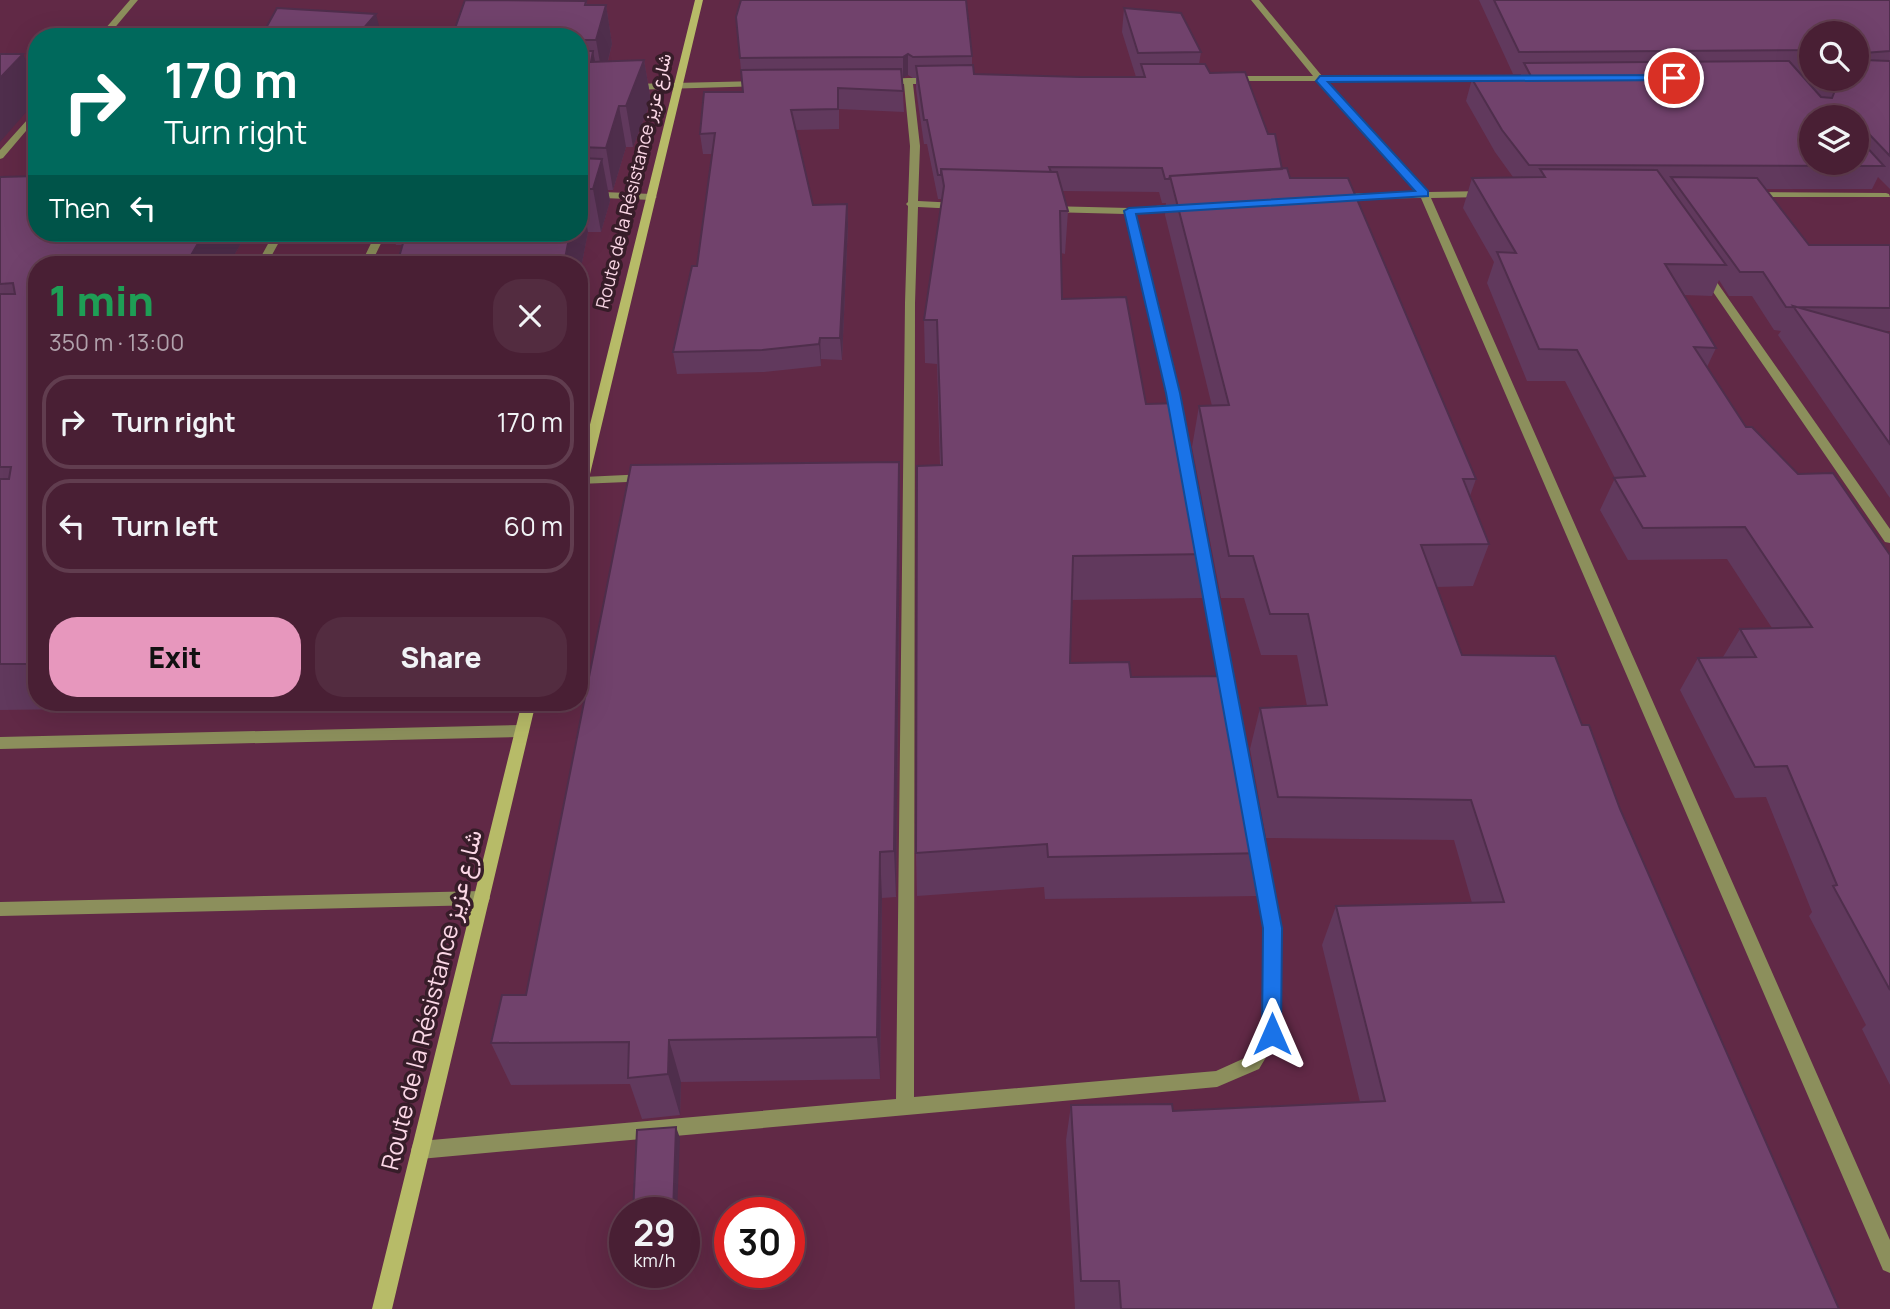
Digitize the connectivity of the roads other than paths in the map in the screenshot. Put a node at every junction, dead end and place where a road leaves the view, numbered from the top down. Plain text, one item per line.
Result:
1 (134, 0) edge
2 (699, 0) edge
3 (1255, 0) edge
4 (110, 28) edge
5 (1552, 78) edge
6 (1210, 79) edge
7 (1320, 79) junction
8 (949, 81) edge
9 (870, 82) edge
10 (908, 82) junction
11 (768, 84) edge
12 (616, 87) edge
13 (678, 87) junction
14 (28, 123) edge
15 (0, 156) edge
16 (1424, 193) junction
17 (588, 194) edge
18 (1504, 194) edge
19 (1885, 194) edge
20 (1734, 195) edge
21 (652, 197) junction
22 (1321, 198) edge
23 (911, 204) junction
24 (966, 206) edge
25 (1198, 206) edge
26 (1034, 208) edge
27 (1129, 211) junction
28 (1698, 263) edge
29 (1181, 434) edge
30 (588, 460) edge
31 (665, 478) edge
32 (588, 481) edge
33 (1890, 539) edge
34 (1201, 544) edge
35 (1232, 709) edge
36 (527, 711) edge
37 (522, 731) junction
38 (0, 743) edge
39 (1257, 846) edge
40 (482, 898) junction
41 (0, 909) edge
42 (905, 1108) junction
43 (420, 1150) junction
44 (1890, 1263) edge
45 (382, 1309) edge

1 - 4 street
2 - 13 street, Route de la Résistance شارع عزيز
3 - 7 street
5 - 7 street
6 - 7 street
7 - 16 street
8 - 10 street
9 - 10 street
10 - 23 street
11 - 13 street
12 - 13 street
13 - 21 street, Route de la Résistance شارع عزيز
14 - 15 street
16 - 18 street
16 - 22 street
16 - 44 street
17 - 21 street
19 - 20 street
21 - 30 street, Route de la Résistance شارع عزيز
23 - 24 street
23 - 42 street
25 - 27 street
26 - 27 street
27 - 29 street
28 - 33 street
31 - 32 street
34 - 35 street
36 - 37 street, Route de la Résistance شارع عزيز
37 - 38 street
37 - 40 street, Route de la Résistance شارع عزيز
39 - 42 street
40 - 41 street
40 - 43 street, Route de la Résistance شارع عزيز
42 - 43 street
43 - 45 street, Route de la Résistance شارع عزيز

